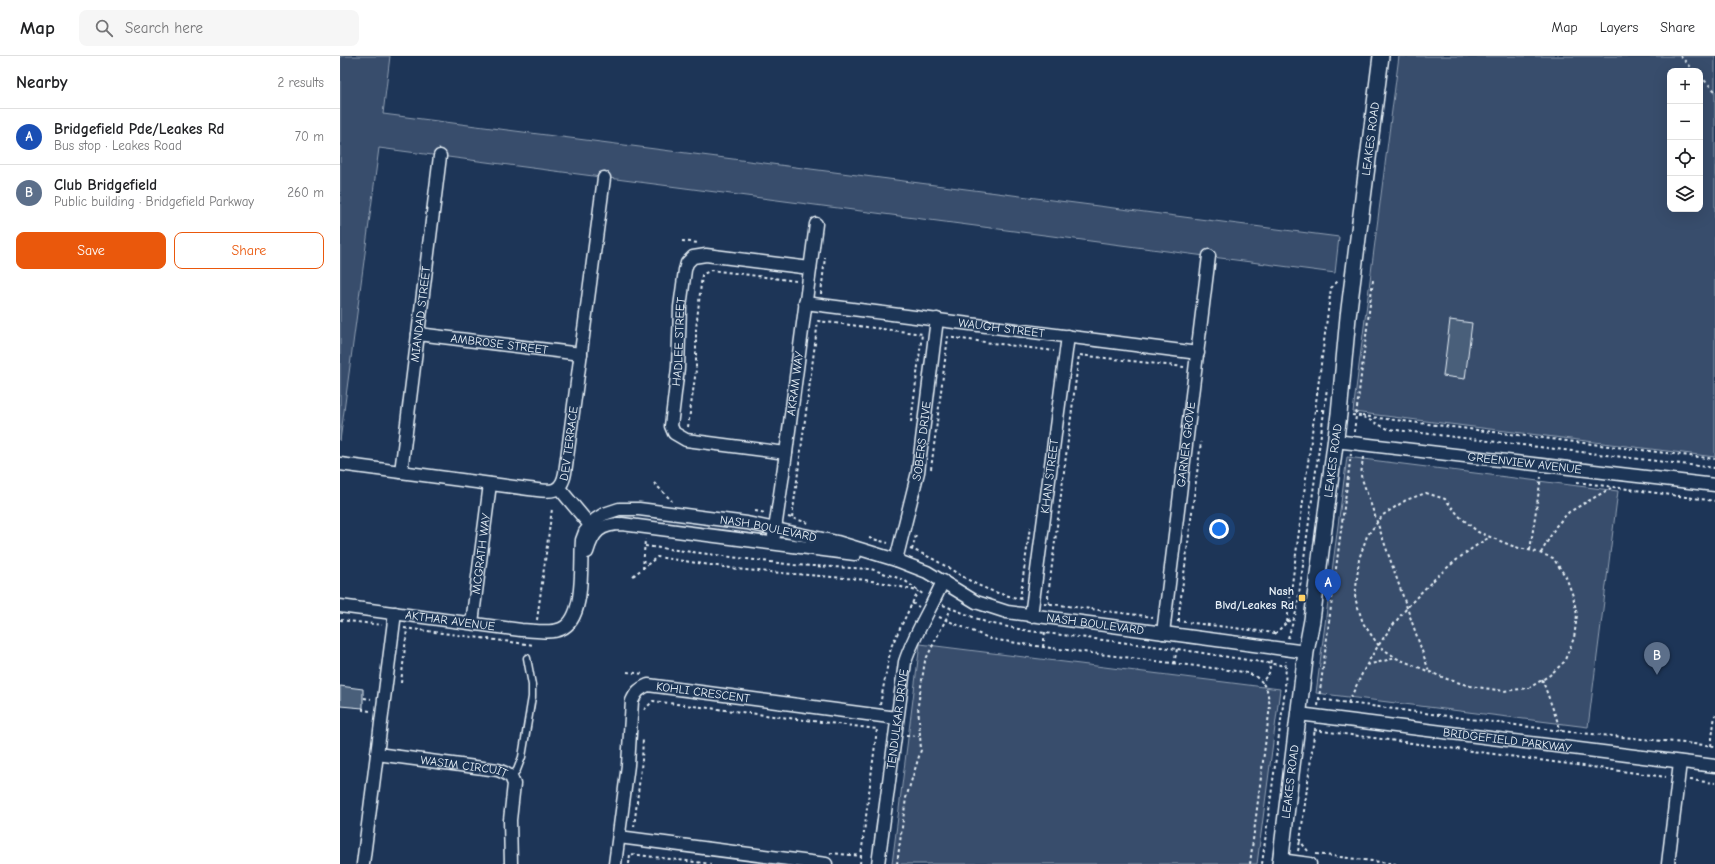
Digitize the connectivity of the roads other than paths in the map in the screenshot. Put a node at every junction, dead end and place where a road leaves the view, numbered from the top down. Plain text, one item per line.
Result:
1 (1381, 56) edge
2 (440, 156) dead end
3 (604, 178) dead end
4 (816, 224) dead end
5 (1210, 256) dead end
6 (810, 268) junction
7 (805, 303) junction
8 (937, 319) junction
9 (418, 334) junction
10 (1068, 336) junction
11 (1198, 353) junction
12 (581, 354) junction
13 (1335, 441) junction
14 (786, 453) junction
15 (340, 464) edge
16 (401, 472) junction
17 (490, 484) junction
18 (1715, 485) edge
19 (559, 488) junction
20 (775, 528) junction
21 (593, 529) junction
22 (772, 543) junction
23 (896, 560) junction
24 (943, 581) junction
25 (340, 606) edge
26 (396, 613) junction
27 (1032, 616) junction
28 (472, 623) junction
29 (1162, 633) junction
30 (1306, 652) junction
31 (528, 658) dead end
32 (1299, 714) junction
33 (897, 718) junction
34 (377, 754) junction
35 (1680, 762) junction
36 (1715, 766) edge
37 (511, 777) junction
38 (619, 837) junction
39 (743, 859) edge
40 (1280, 862) edge
41 (363, 864) edge
42 (511, 864) edge
43 (615, 864) edge
44 (826, 864) edge
45 (878, 864) edge
46 (1310, 864) edge
47 (1668, 864) edge

1 - 13 street, LEAKES ROAD
2 - 9 street, MIANDAD STREET
3 - 12 street, DEV TERRACE
4 - 6 street, AKRAM WAY
5 - 11 street, GARNER GROVE
6 - 7 street, AKRAM WAY
6 - 14 street, HADLEE STREET
7 - 8 street, WAUGH STREET
7 - 14 street, AKRAM WAY
8 - 10 street, WAUGH STREET
8 - 23 street, SOBERS DRIVE
9 - 12 street, AMBROSE STREET
9 - 16 street, MIANDAD STREET
10 - 11 street, WAUGH STREET
10 - 27 street, KHAN STREET
11 - 29 street, GARNER GROVE
12 - 19 street, DEV TERRACE
13 - 18 street, GREENVIEW AVENUE
13 - 30 street, LEAKES ROAD
14 - 20 street, AKRAM WAY
15 - 16 street, DEV TERRACE
16 - 17 street, DEV TERRACE
17 - 19 street, DEV TERRACE
17 - 28 street, MCGRATH WAY
19 - 21 street
20 - 21 street, NASH BOULEVARD
20 - 22 street, AKRAM WAY
20 - 23 street, NASH BOULEVARD
21 - 22 street, NASH BOULEVARD
21 - 28 street, AKTHAR AVENUE
22 - 23 street, NASH BOULEVARD
23 - 24 street, NASH BOULEVARD
24 - 27 street, NASH BOULEVARD
24 - 33 street, TENDULKAR DRIVE
25 - 26 street, AKTHAR AVENUE
26 - 28 street, AKTHAR AVENUE
26 - 34 street
27 - 29 street, NASH BOULEVARD
29 - 30 street, NASH BOULEVARD
30 - 32 street, LEAKES ROAD
31 - 37 lane
32 - 35 street, BRIDGEFIELD PARKWAY
32 - 40 street, LEAKES ROAD
33 - 38 street, KOHLI CRESCENT
33 - 45 street, TENDULKAR DRIVE
34 - 37 street, WASIM CIRCUIT
34 - 41 street
35 - 36 street, BRIDGEFIELD PARKWAY
35 - 47 street
37 - 42 street, WASIM CIRCUIT
38 - 39 street
38 - 43 street, KOHLI CRESCENT
39 - 44 street
40 - 46 street

